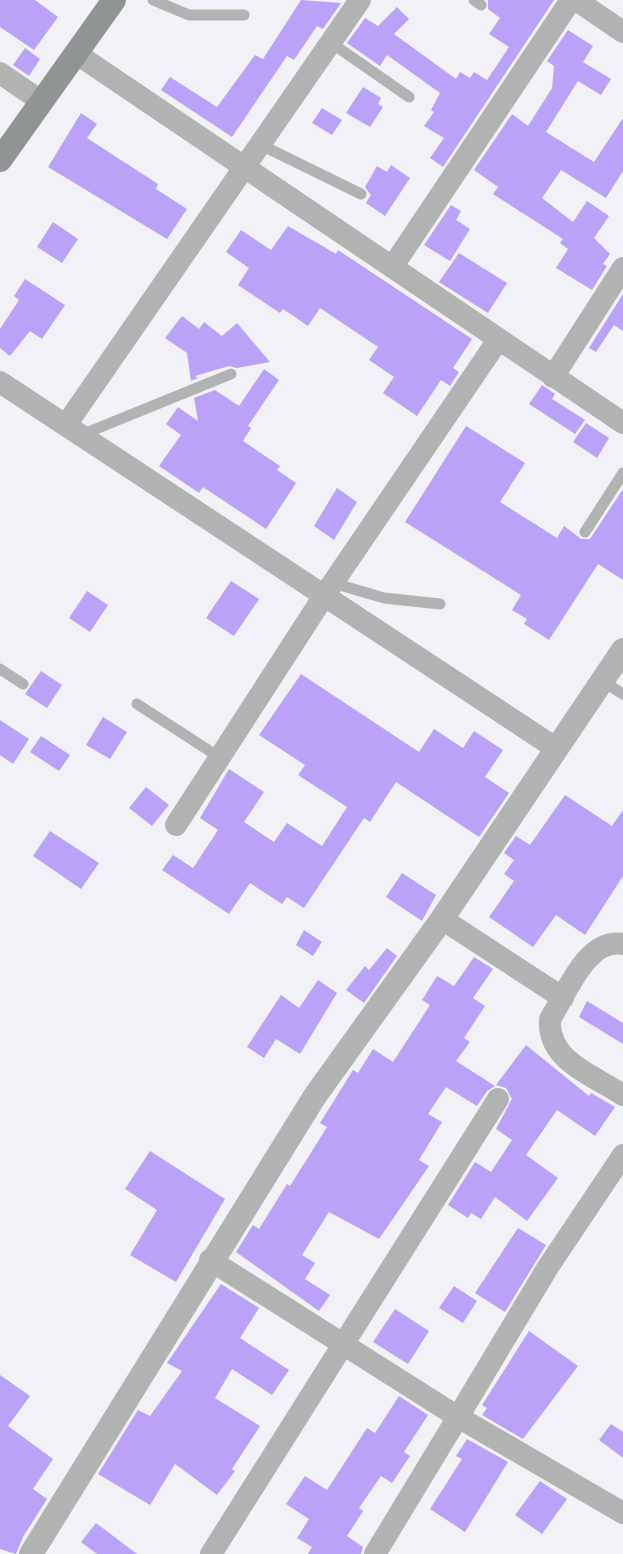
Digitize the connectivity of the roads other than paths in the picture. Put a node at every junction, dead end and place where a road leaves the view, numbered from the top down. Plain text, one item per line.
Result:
1 (114, 0) edge
2 (153, 0) edge
3 (360, 0) edge
4 (573, 0) edge
5 (244, 15) dead end
6 (623, 32) edge
7 (330, 42) junction
8 (77, 54) junction
9 (0, 73) edge
10 (409, 97) dead end
11 (41, 101) junction
12 (259, 144) junction
13 (0, 160) edge
14 (242, 168) junction
15 (361, 194) dead end
16 (393, 266) junction
17 (623, 268) edge
18 (498, 340) junction
19 (231, 374) dead end
20 (553, 377) junction
21 (0, 382) edge
22 (623, 423) edge
23 (74, 430) junction
24 (623, 473) edge
25 (585, 532) dead end
26 (328, 590) junction
27 (440, 604) dead end
28 (623, 650) edge
29 (0, 669) edge
30 (23, 684) dead end
31 (613, 688) edge
32 (137, 704) dead end
33 (557, 749) junction
34 (219, 757) junction
35 (176, 825) dead end
36 (442, 919) junction
37 (623, 944) edge
38 (563, 998) junction
39 (623, 1095) edge
40 (498, 1099) dead end
41 (623, 1155) edge
42 (210, 1260) junction
43 (344, 1342) junction
44 (458, 1417) junction
45 (623, 1513) edge
46 (31, 1554) edge
47 (211, 1554) edge
48 (375, 1554) edge

1 - 8 main road
2 - 5 lane
3 - 7 street
4 - 6 street
4 - 16 street
7 - 10 lane
7 - 12 street
8 - 11 main road
8 - 14 street
9 - 11 street
11 - 13 main road
12 - 14 street
12 - 15 lane
14 - 16 street
14 - 23 street
16 - 18 street
17 - 20 street
18 - 20 street
18 - 26 street
19 - 23 lane
20 - 22 street
21 - 23 street
23 - 26 street
24 - 25 lane
26 - 27 lane
26 - 33 street
26 - 34 street
28 - 31 street
29 - 30 lane
31 - 33 street
32 - 34 lane
33 - 36 street
34 - 35 street
36 - 38 street
36 - 42 street
37 - 38 street
38 - 39 street
40 - 43 street
41 - 44 street
42 - 43 street
42 - 46 street
43 - 44 street
43 - 47 street
44 - 45 street
44 - 48 street

